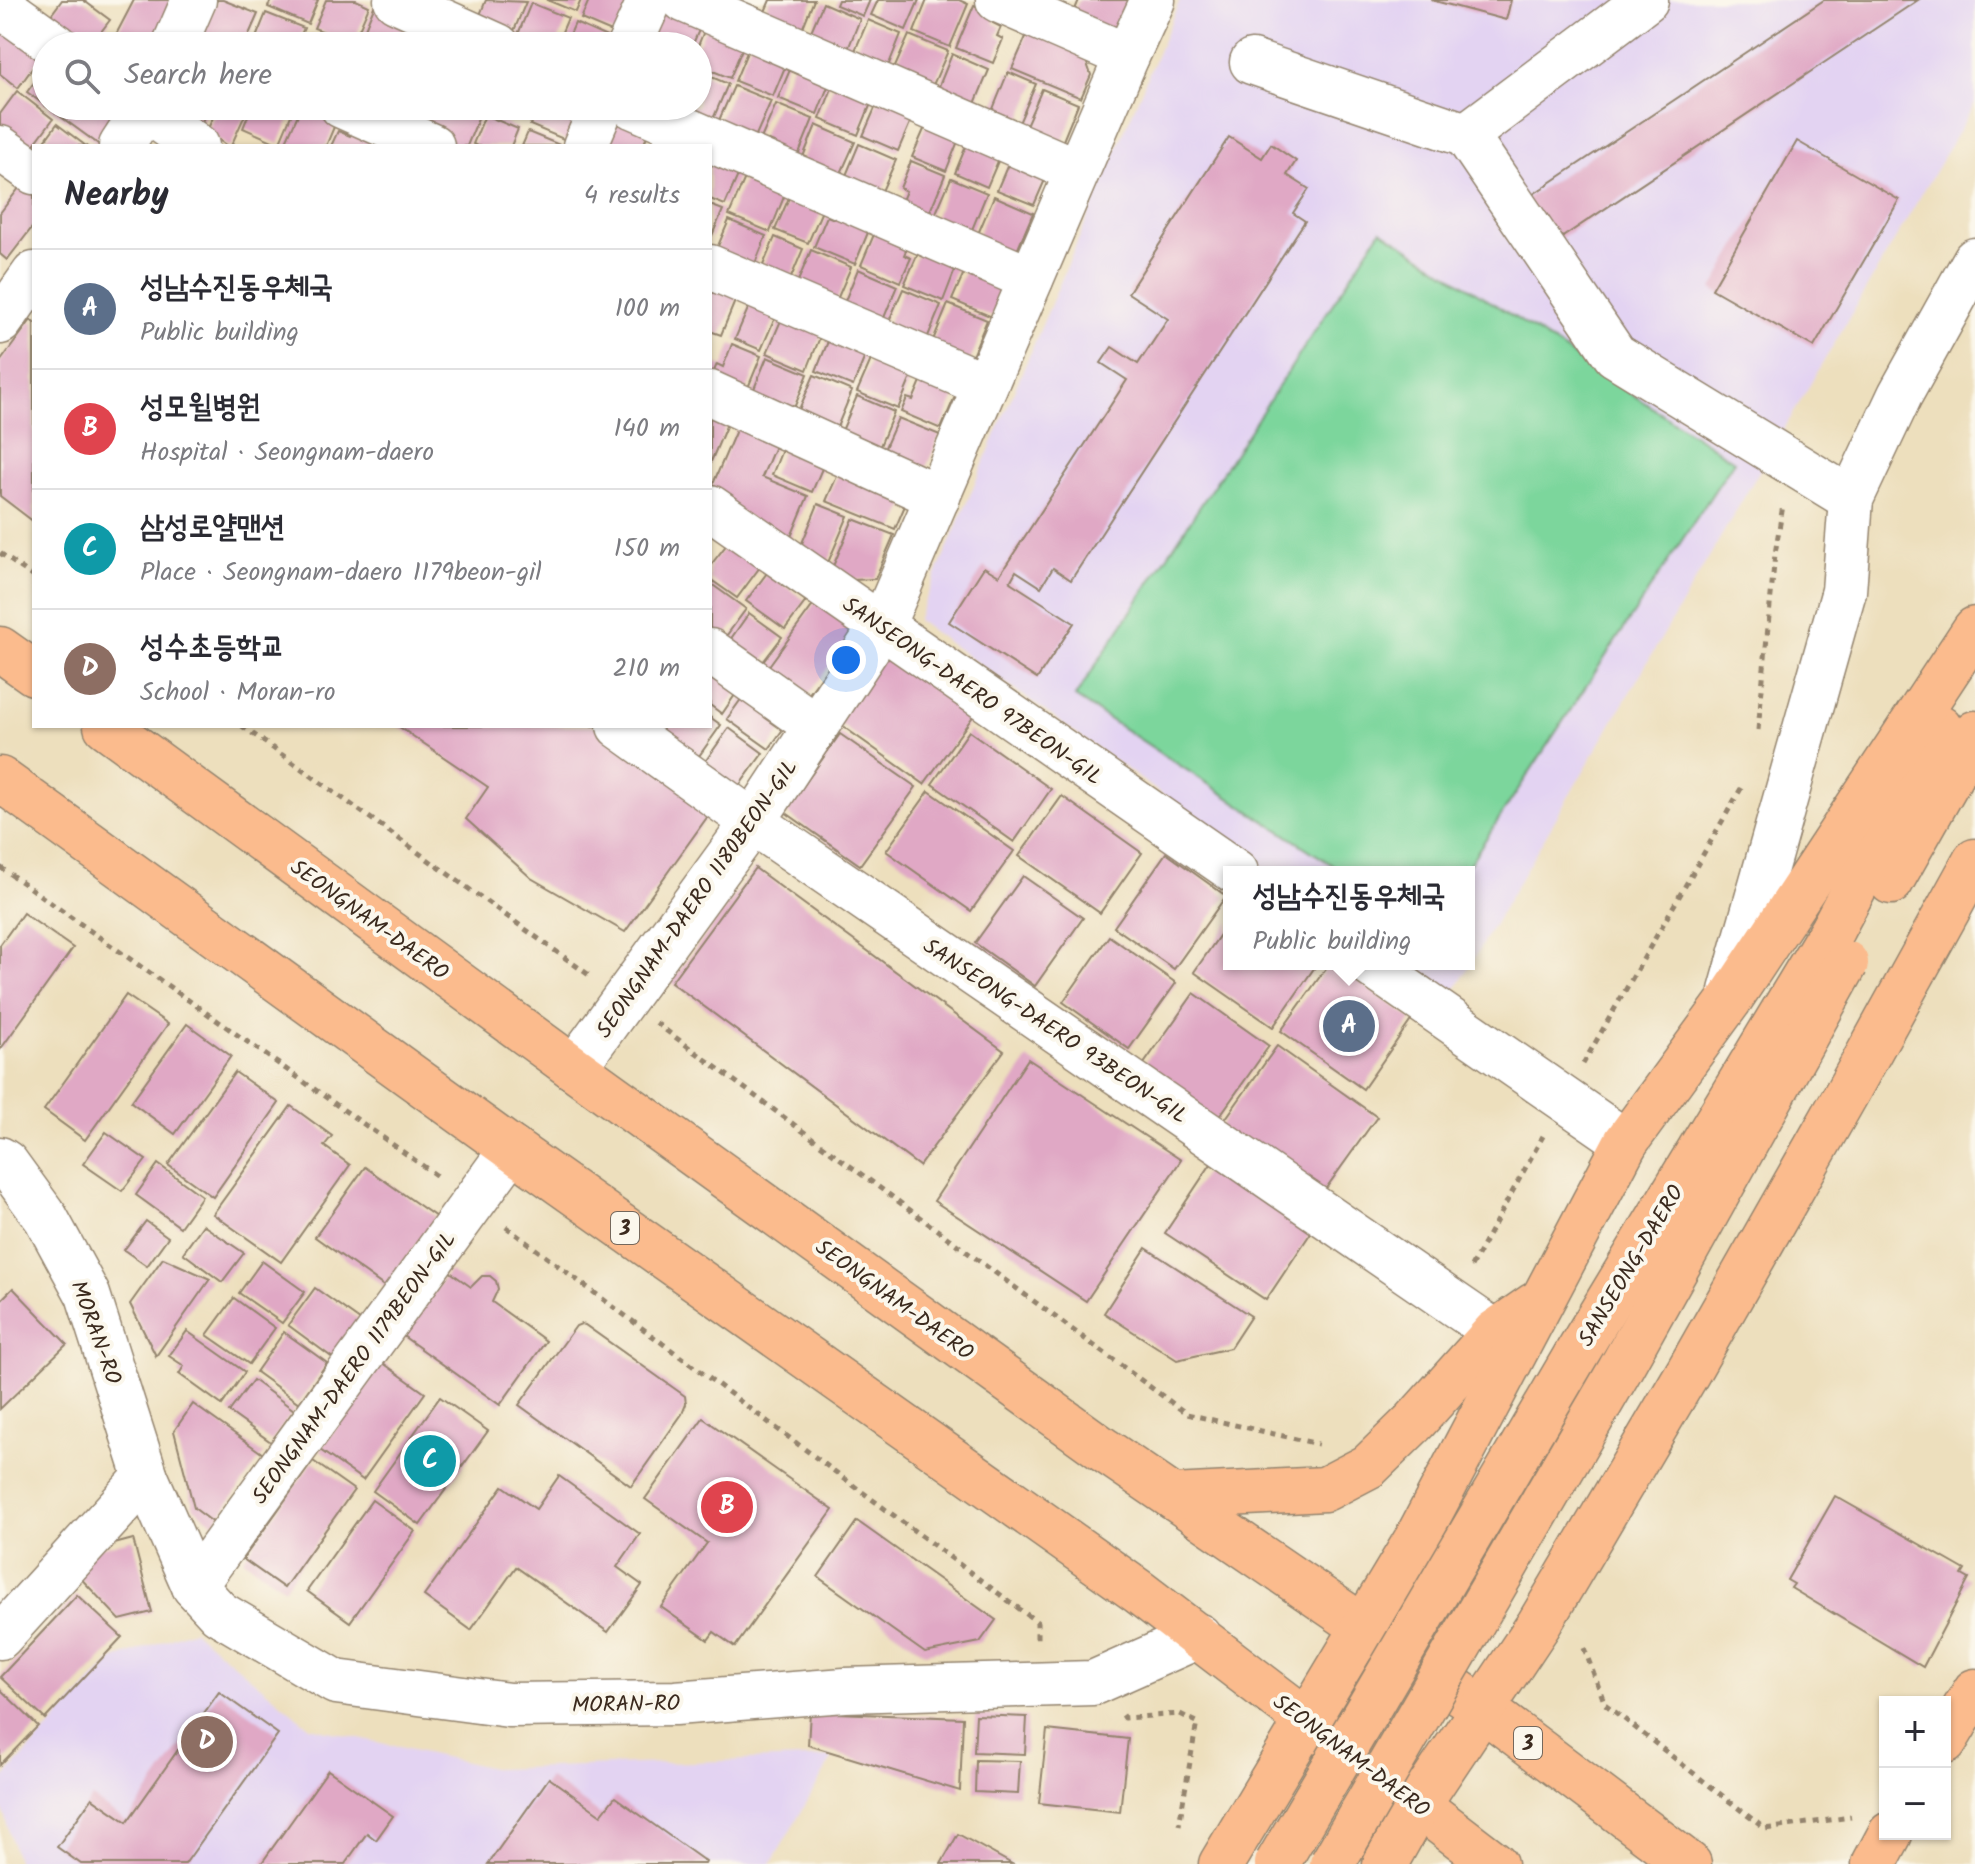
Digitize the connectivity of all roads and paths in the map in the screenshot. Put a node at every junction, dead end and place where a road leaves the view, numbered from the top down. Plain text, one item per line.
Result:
1 (396, 0) edge
2 (650, 0) edge
3 (684, 0) edge
4 (998, 0) edge
5 (1153, 0) edge
6 (1646, 0) edge
7 (0, 5) edge
8 (38, 32) edge
9 (467, 32) edge
10 (635, 32) edge
11 (1127, 56) junction
12 (1252, 62) dead end
13 (136, 120) edge
14 (162, 120) edge
15 (374, 120) edge
16 (596, 120) edge
17 (664, 120) edge
18 (1466, 135) junction
19 (122, 144) edge
20 (194, 144) edge
21 (428, 144) edge
22 (586, 144) edge
23 (0, 148) edge
24 (32, 171) edge
25 (1077, 171) junction
26 (1975, 260) edge
27 (712, 268) edge
28 (1031, 279) junction
29 (985, 385) junction
30 (712, 394) edge
31 (1791, 463) junction
32 (938, 497) junction
33 (1851, 499) junction
34 (712, 508) edge
35 (0, 553) edge
36 (32, 576) edge
37 (882, 626) junction
38 (1975, 629) edge
39 (0, 649) edge
40 (712, 652) edge
41 (1975, 662) edge
42 (32, 672) edge
43 (816, 726) junction
44 (109, 728) edge
45 (245, 728) edge
46 (622, 728) edge
47 (1975, 733) edge
48 (1758, 734) dead end
49 (1747, 777) dead end
50 (0, 779) edge
51 (753, 822) junction
52 (1975, 861) edge
53 (1227, 866) edge
54 (1843, 939) junction
55 (1378, 970) edge
56 (624, 1000) junction
57 (1729, 1001) junction
58 (574, 1068) junction
59 (1563, 1099) junction
60 (1626, 1142) junction
61 (512, 1149) junction
62 (0, 1159) edge
63 (1546, 1296) junction
64 (1452, 1302) junction
65 (1495, 1332) junction
66 (1319, 1445) dead end
67 (146, 1477) junction
68 (1173, 1497) junction
69 (894, 1517) dead end
70 (194, 1586) junction
71 (1363, 1628) junction
72 (1199, 1636) junction
73 (0, 1637) edge
74 (1037, 1645) dead end
75 (1584, 1648) dead end
76 (1093, 1683) junction
77 (1975, 1691) edge
78 (1482, 1708) junction
79 (1308, 1720) junction
80 (1951, 1731) edge
81 (1418, 1805) junction
82 (1179, 1825) dead end
83 (1872, 1826) edge
84 (1221, 1864) edge
85 (1277, 1864) edge
86 (1332, 1864) edge
87 (1385, 1864) edge
88 (1495, 1864) edge
89 (1689, 1864) edge
90 (1874, 1864) edge

1 - 9 street
2 - 10 street
3 - 25 street
4 - 11 street
5 - 11 street, SEONGNAM-DAERO 1180BEON-GIL
6 - 18 street
7 - 8 street
11 - 25 street, SEONGNAM-DAERO 1180BEON-GIL
12 - 18 street
13 - 19 street
14 - 20 street
15 - 21 street
16 - 22 street
17 - 28 street
18 - 31 street
23 - 24 street
25 - 28 street, SEONGNAM-DAERO 1180BEON-GIL
26 - 33 street
27 - 29 street
28 - 29 street, SEONGNAM-DAERO 1180BEON-GIL
29 - 32 street, SEONGNAM-DAERO 1180BEON-GIL
30 - 32 street
31 - 33 street
31 - 48 path
32 - 37 street, SEONGNAM-DAERO 1180BEON-GIL
33 - 57 street
34 - 37 street, SANSEONG-DAERO 97BEON-GIL
35 - 36 path
37 - 43 street, SEONGNAM-DAERO 1180BEON-GIL
37 - 53 street, SANSEONG-DAERO 97BEON-GIL
38 - 57 main road
39 - 42 main road
40 - 43 street
41 - 54 main road, SANSEONG-DAERO
43 - 51 street, SEONGNAM-DAERO 1180BEON-GIL
44 - 58 main road, SEONGNAM-DAERO / 3
45 - 56 path
46 - 51 street, SANSEONG-DAERO 93BEON-GIL
47 - 54 main road, SANSEONG-DAERO
49 - 59 path
50 - 61 main road, SEONGNAM-DAERO / 3
51 - 56 street, SEONGNAM-DAERO 1180BEON-GIL
51 - 64 street, SANSEONG-DAERO 93BEON-GIL
52 - 78 main road
54 - 85 main road, SANSEONG-DAERO, bridge
54 - 86 main road, SANSEONG-DAERO, bridge
55 - 59 street
56 - 58 street, SEONGNAM-DAERO 1180BEON-GIL
56 - 66 path
57 - 60 main road
58 - 68 main road, SEONGNAM-DAERO / 3
59 - 60 street
59 - 64 path
60 - 63 main road
61 - 70 street, SEONGNAM-DAERO 1179BEON-GIL
61 - 72 main road, SEONGNAM-DAERO / 3
62 - 67 street, MORAN-RO
63 - 65 main road
63 - 71 main road
64 - 65 street, SANSEONG-DAERO 93BEON-GIL
65 - 68 main road
67 - 70 street, MORAN-RO
67 - 73 street
68 - 71 main road, SEONGNAM-DAERO / 3
69 - 74 path
70 - 76 street, MORAN-RO
71 - 78 main road, SEONGNAM-DAERO / 3
71 - 79 main road
72 - 76 street, MORAN-RO
72 - 79 main road, SEONGNAM-DAERO / 3
75 - 83 path
76 - 82 path
77 - 80 main road
78 - 81 main road
78 - 89 main road, SEONGNAM-DAERO / 3
79 - 81 main road, SEONGNAM-DAERO
79 - 84 main road
81 - 87 main road
81 - 88 main road, SEONGNAM-DAERO
83 - 90 main road

